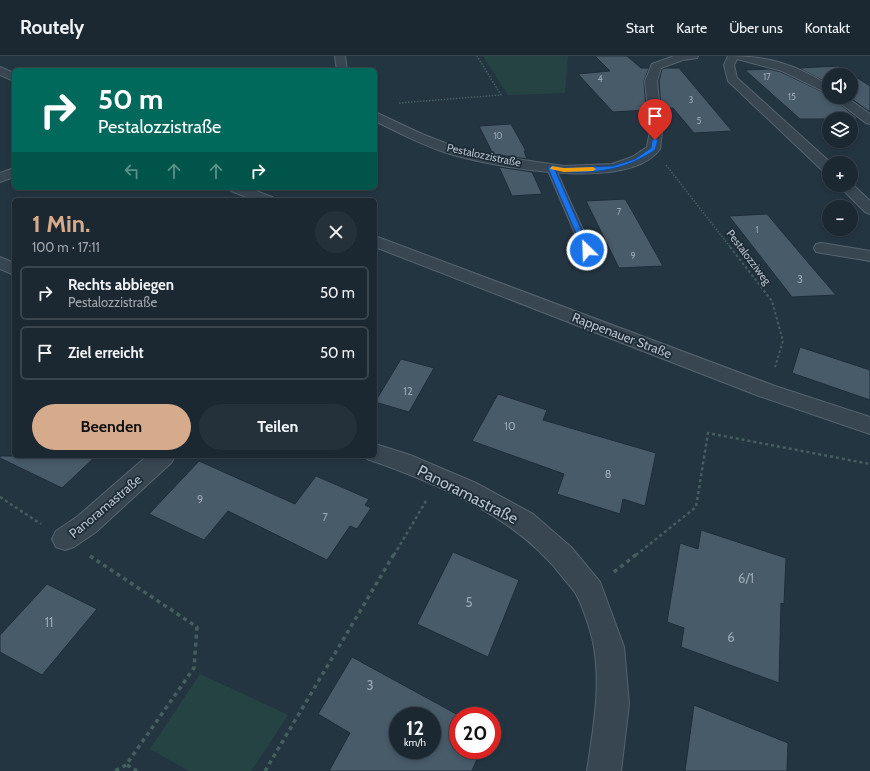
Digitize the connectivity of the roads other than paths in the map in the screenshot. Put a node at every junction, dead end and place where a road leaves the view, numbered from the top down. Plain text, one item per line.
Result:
1 (340, 56) edge
2 (693, 56) edge
3 (733, 56) edge
4 (739, 56) edge
5 (342, 68) edge
6 (0, 70) edge
7 (12, 77) edge
8 (822, 86) edge
9 (848, 104) edge
10 (377, 117) edge
11 (870, 120) edge
12 (822, 163) edge
13 (551, 168) junction
14 (12, 173) edge
15 (0, 178) edge
16 (241, 190) edge
17 (853, 192) edge
18 (262, 198) edge
19 (870, 209) edge
20 (377, 242) edge
21 (822, 248) dead end
22 (587, 250) dead end
23 (870, 256) edge
24 (0, 262) edge
25 (12, 269) edge
26 (870, 426) edge
27 (377, 454) edge
28 (161, 458) edge
29 (65, 539) road end
30 (604, 771) edge

1 - 5 street
2 - 13 street, Pestalozzistraße
3 - 12 street
4 - 8 street
6 - 7 street
9 - 11 street
10 - 13 street, Pestalozzistraße
13 - 22 lane
14 - 15 street
16 - 18 street
17 - 19 street
20 - 26 street, Rappenauer Straße
21 - 23 street
24 - 25 street
27 - 30 street, Panoramastraße
28 - 29 street, Panoramastraße

